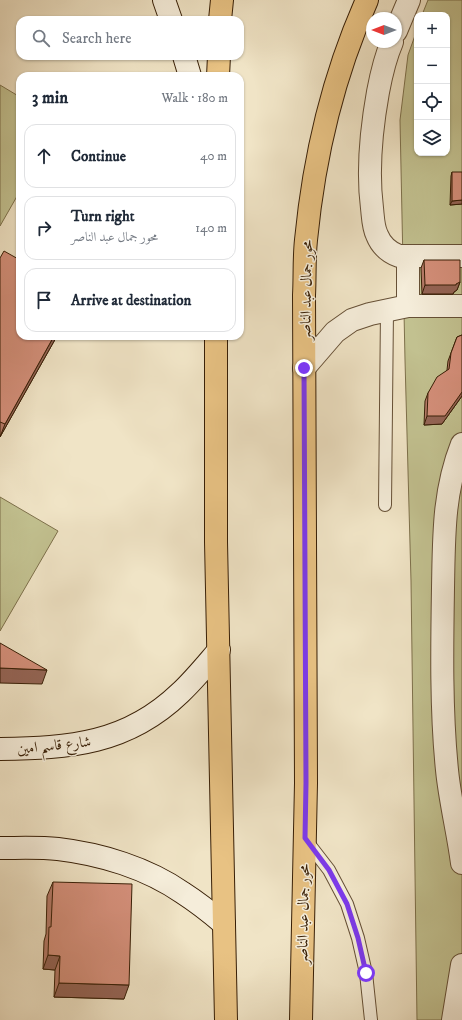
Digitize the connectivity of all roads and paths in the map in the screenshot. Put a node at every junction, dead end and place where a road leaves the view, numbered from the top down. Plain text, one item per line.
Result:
1 (164, 0) edge
2 (222, 0) edge
3 (367, 0) edge
4 (409, 0) edge
5 (170, 16) edge
6 (220, 16) edge
7 (402, 17) edge
8 (390, 48) edge
9 (185, 60) edge
10 (218, 60) edge
11 (189, 72) edge
12 (218, 72) edge
13 (462, 256) edge
14 (408, 257) junction
15 (408, 306) junction
16 (462, 306) edge
17 (387, 310) junction
18 (216, 340) edge
19 (304, 368) junction
20 (462, 444) edge
21 (385, 505) dead end
22 (218, 650) junction
23 (0, 749) edge
24 (305, 838) junction
25 (0, 848) edge
26 (462, 863) edge
27 (224, 924) junction
28 (462, 965) edge
29 (226, 1020) edge
30 (301, 1020) edge
31 (371, 1020) edge
32 (453, 1020) edge

1 - 5 street
2 - 6 main road
3 - 19 main road, محور جمال عبد الناصر
4 - 7 street
8 - 14 street
9 - 11 street
10 - 12 main road
13 - 14 street
14 - 15 street
15 - 16 street
15 - 17 street
17 - 19 street
17 - 21 lane
18 - 22 main road
19 - 24 main road, محور جمال عبد الناصر
20 - 26 street
22 - 23 street, شارع قاسم امين
22 - 27 main road
24 - 30 main road, محور جمال عبد الناصر
24 - 31 lane
25 - 27 street
27 - 29 main road
28 - 32 street

